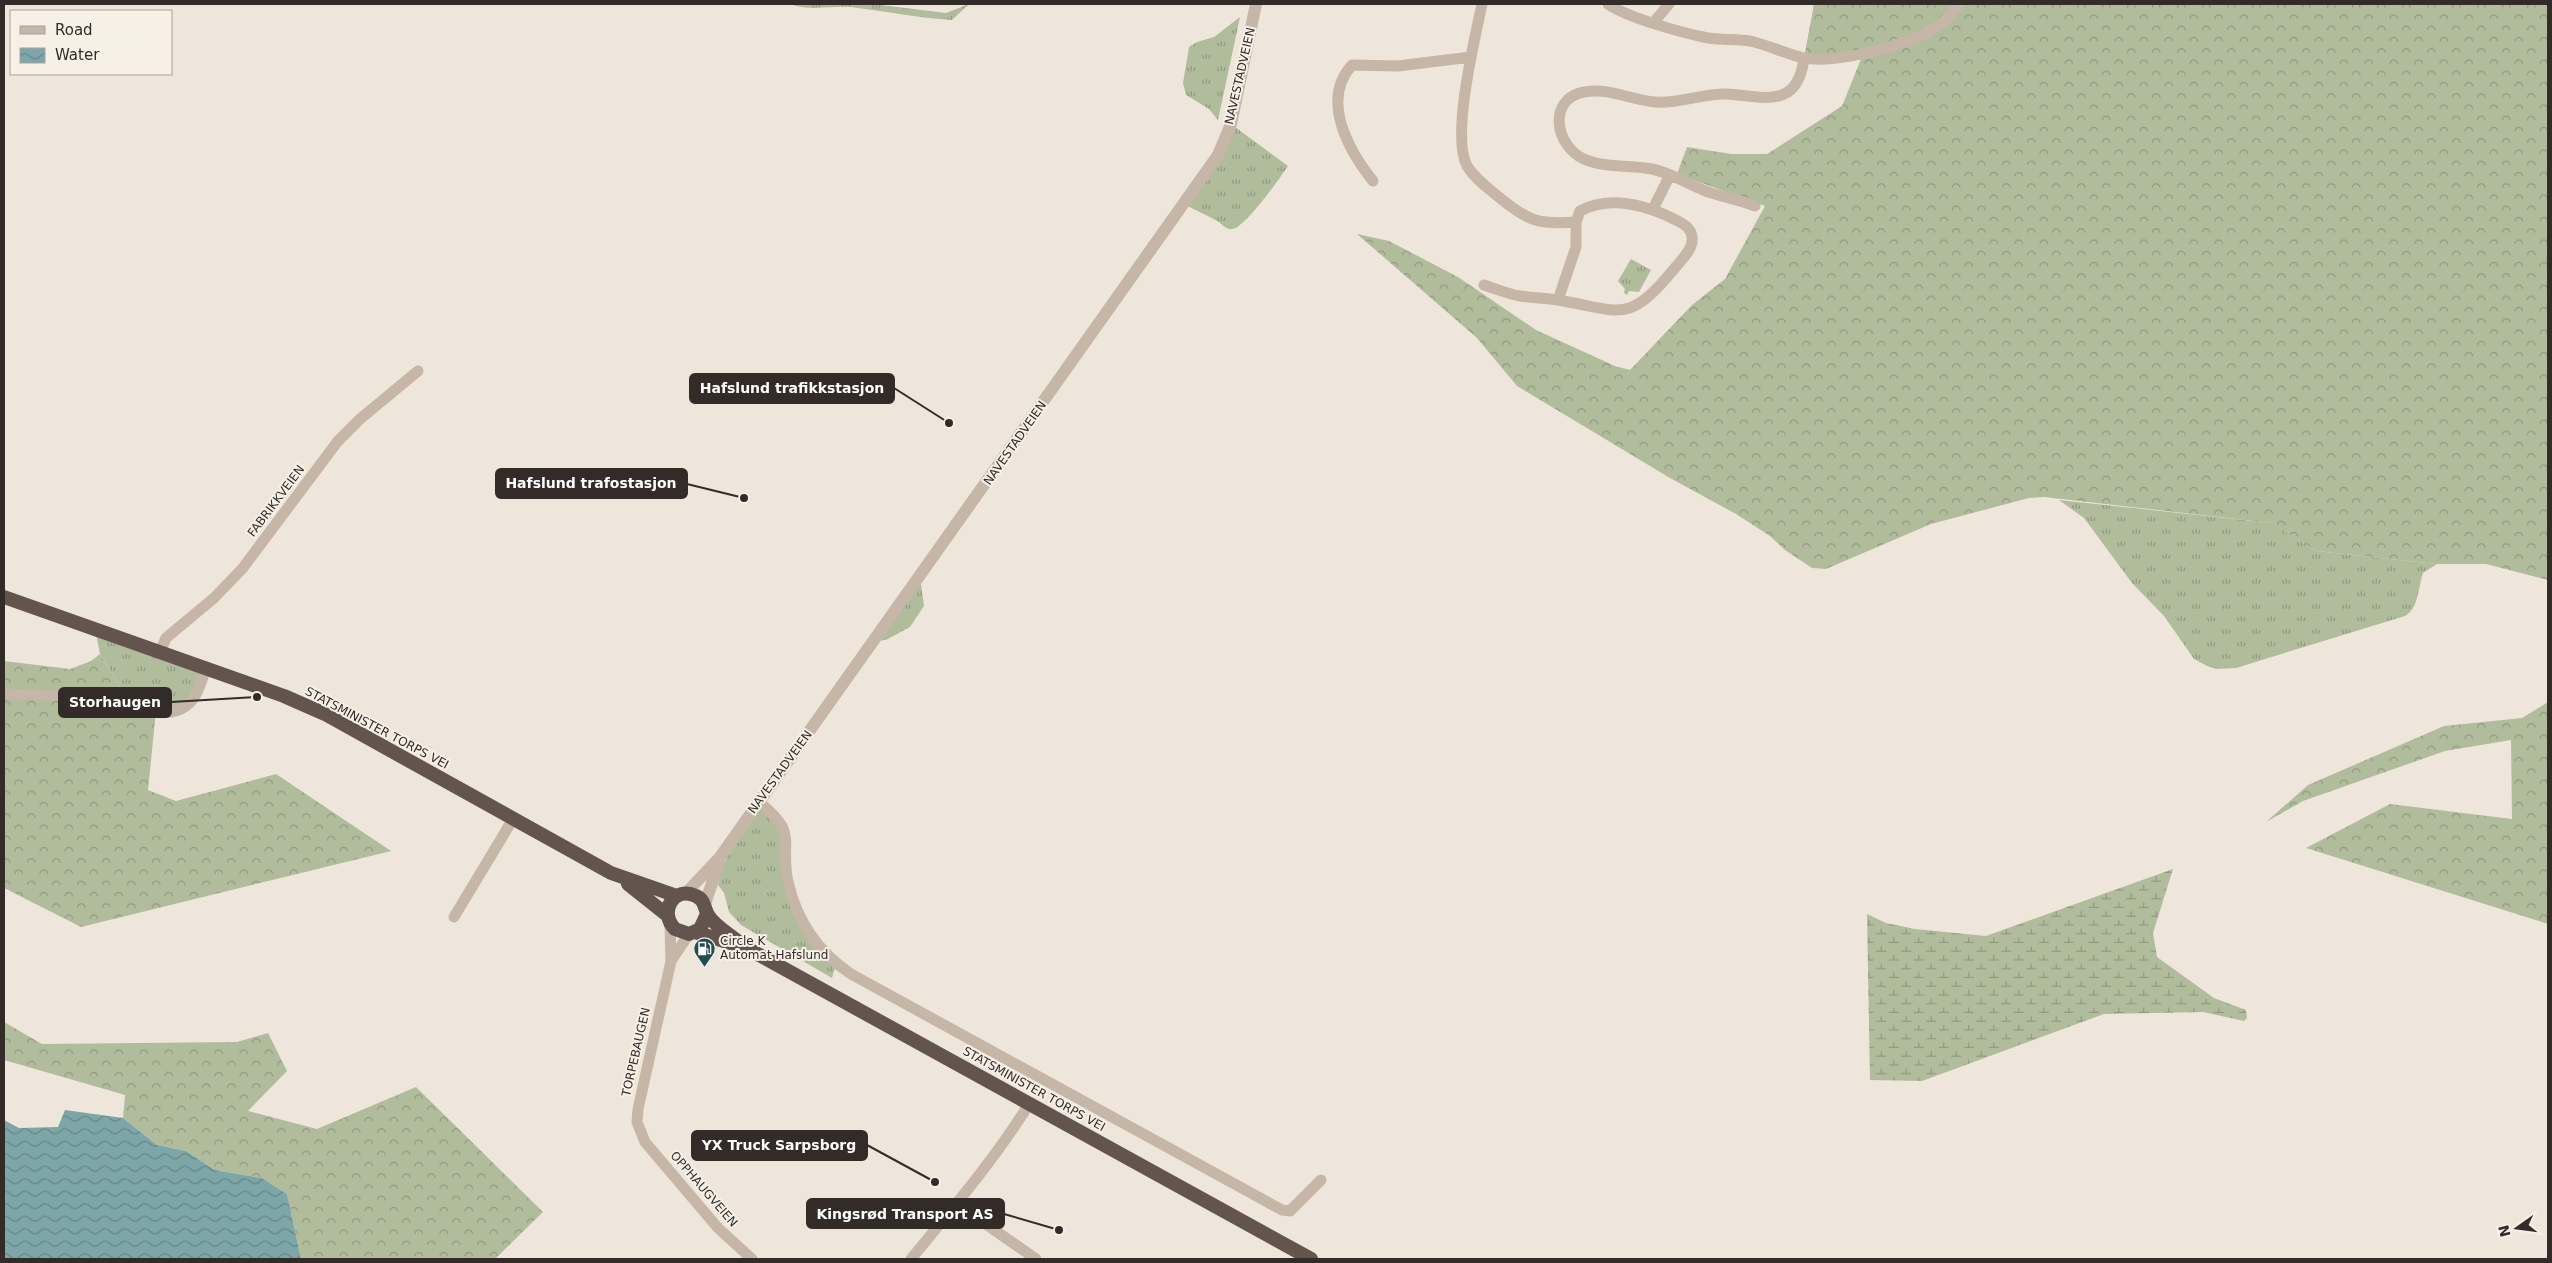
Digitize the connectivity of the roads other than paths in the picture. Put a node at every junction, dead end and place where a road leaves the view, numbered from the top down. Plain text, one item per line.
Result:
1 (1256, 4) edge
2 (1482, 4) edge
3 (1608, 4) edge
4 (1669, 4) edge
5 (1959, 4) edge
6 (1654, 22) junction
7 (1471, 57) junction
8 (1804, 58) junction
9 (1670, 175) junction
10 (1373, 181) dead end
11 (1755, 206) dead end
12 (1653, 209) junction
13 (1576, 222) junction
14 (1484, 285) dead end
15 (1558, 300) junction
16 (418, 371) dead end
17 (4, 597) edge
18 (160, 652) junction
19 (206, 668) junction
20 (4, 694) edge
21 (758, 802) junction
22 (513, 818) junction
23 (720, 857) junction
24 (611, 872) junction
25 (681, 895) junction
26 (706, 909) junction
27 (454, 917) dead end
28 (669, 920) junction
29 (692, 933) junction
30 (743, 946) junction
31 (671, 961) junction
32 (1029, 1104) junction
33 (640, 1133) joint
34 (1321, 1180) dead end
35 (957, 1204) junction
36 (752, 1259) edge
37 (911, 1259) edge
38 (1036, 1259) edge
39 (1311, 1259) edge

1 - 21 street, NAVESTADVEIEN
2 - 7 street
3 - 6 street
4 - 6 street
5 - 8 street
6 - 8 street
7 - 10 street
7 - 13 street
8 - 9 street
9 - 11 street
9 - 12 street
12 - 13 street
12 - 15 street
13 - 15 street
14 - 15 street
16 - 18 street, FABRIKKVEIEN
17 - 18 highway, STATSMINISTER TORPS VEI
18 - 19 highway, STATSMINISTER TORPS VEI
19 - 20 street
19 - 22 highway, STATSMINISTER TORPS VEI
21 - 23 street, NAVESTADVEIEN
21 - 34 street
22 - 24 highway, STATSMINISTER TORPS VEI
22 - 27 street
23 - 25 street, NAVESTADVEIEN
23 - 26 street, NAVESTADVEIEN
24 - 25 highway, STATSMINISTER TORPS VEI
24 - 28 highway, STATSMINISTER TORPS VEI
25 - 26 highway
25 - 28 highway
26 - 29 highway
26 - 30 highway, STATSMINISTER TORPS VEI
28 - 29 highway
28 - 31 street
29 - 30 highway, STATSMINISTER TORPS VEI
29 - 31 street
30 - 32 highway, STATSMINISTER TORPS VEI
31 - 33 street, TORPEBAUGEN
32 - 35 street
32 - 39 highway, STATSMINISTER TORPS VEI
33 - 36 street, OPPHAUGVEIEN
35 - 37 street
35 - 38 street

